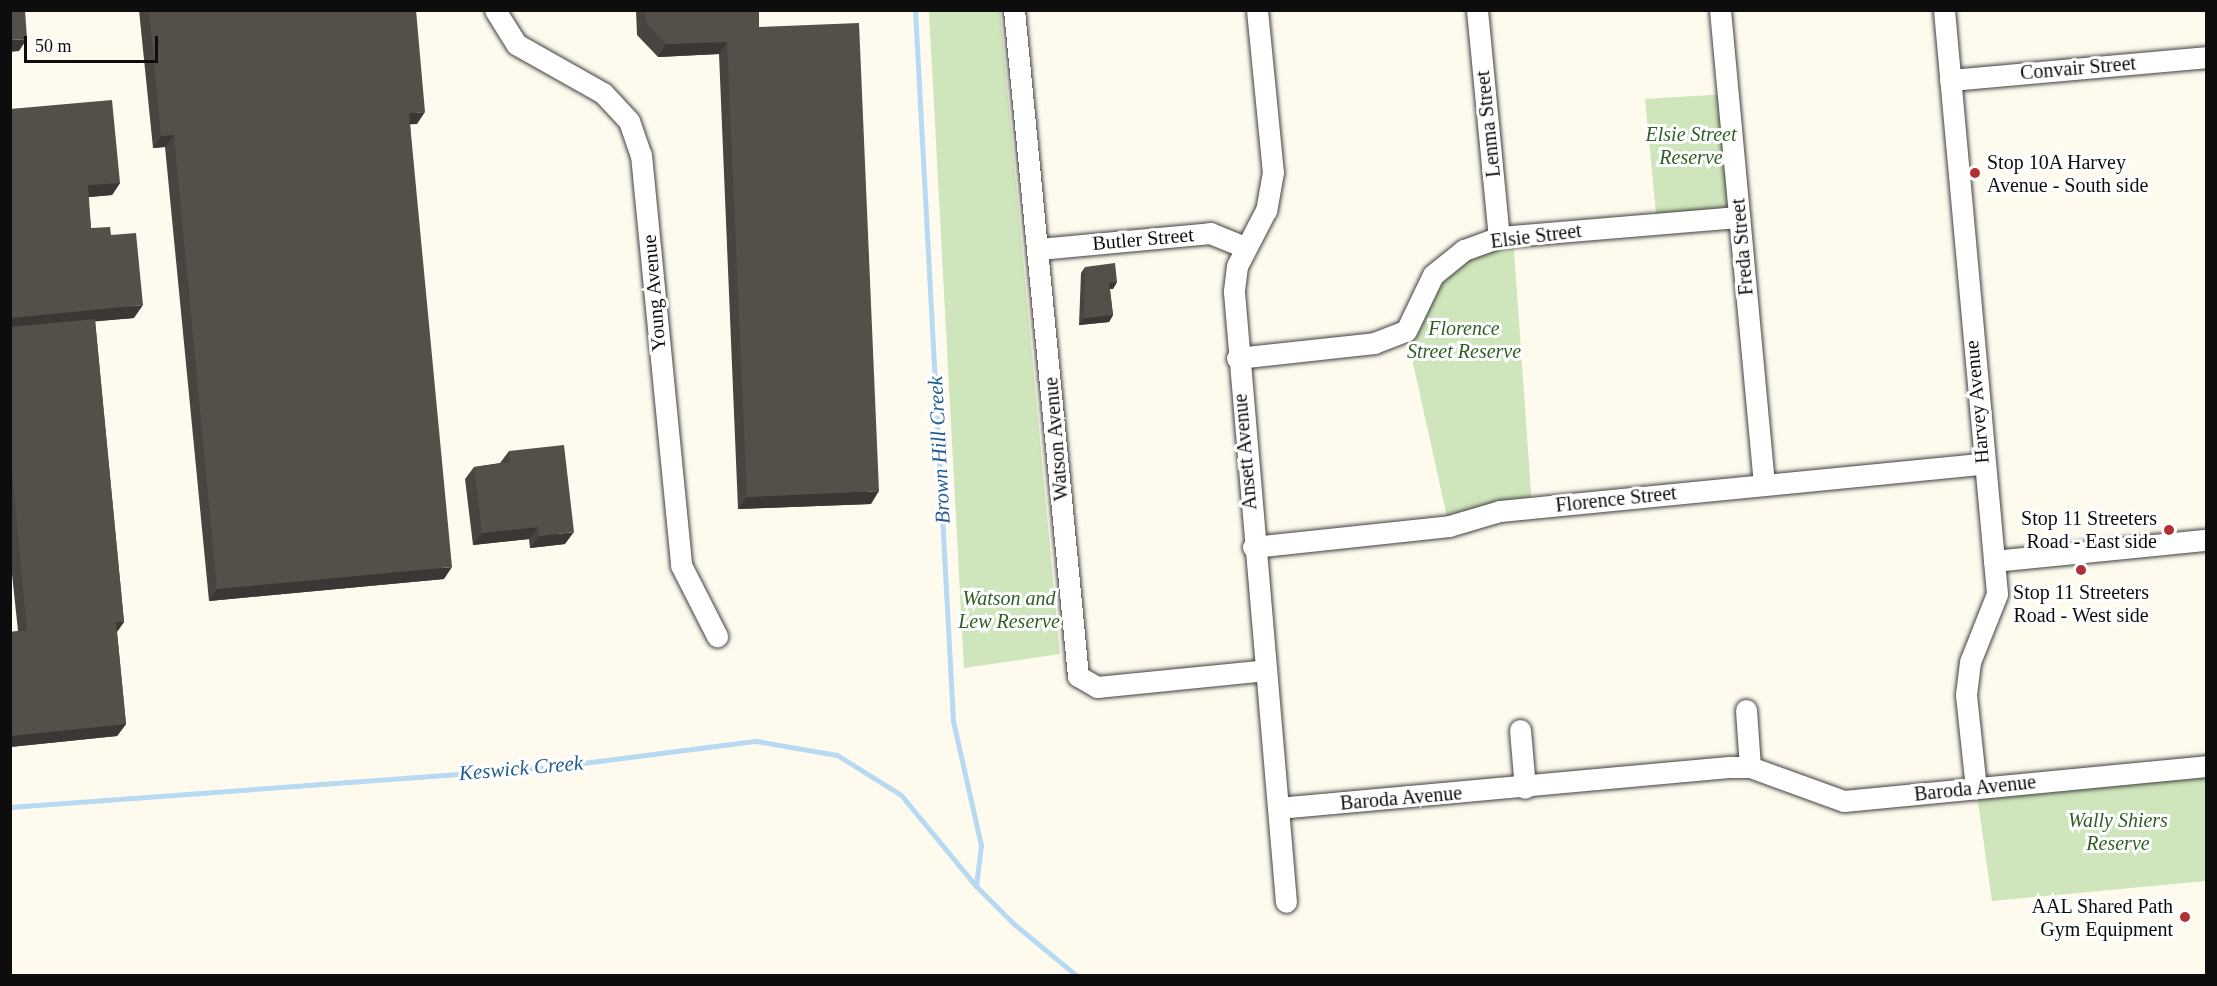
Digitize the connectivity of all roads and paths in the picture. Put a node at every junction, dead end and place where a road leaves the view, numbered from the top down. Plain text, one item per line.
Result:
1 (495, 10) edge
2 (1014, 10) edge
3 (1257, 10) edge
4 (1477, 10) edge
5 (1720, 10) edge
6 (1944, 10) edge
7 (2206, 57) edge
8 (1950, 80) junction
9 (1739, 217) junction
10 (1499, 237) junction
11 (1245, 248) junction
12 (1039, 249) junction
13 (1237, 358) junction
14 (1982, 464) junction
15 (1764, 484) junction
16 (2206, 540) edge
17 (1253, 547) junction
18 (1994, 561) junction
19 (717, 636) dead end
20 (1266, 670) junction
21 (1746, 710) dead end
22 (1520, 730) dead end
23 (2206, 766) edge
24 (1750, 767) junction
25 (1525, 788) junction
26 (1976, 788) junction
27 (1278, 808) junction
28 (1286, 902) dead end

1 - 19 street, Young Avenue
2 - 12 street, Watson Avenue
3 - 11 street, Ansett Avenue
4 - 10 street, Lenma Street
5 - 9 street, Freda Street
6 - 8 street, Harvey Avenue
7 - 8 street, Convair Street
8 - 14 street, Harvey Avenue
9 - 10 street, Elsie Street
9 - 15 street, Freda Street
10 - 13 street, Elsie Street
11 - 12 street, Butler Street
11 - 13 street, Ansett Avenue
12 - 20 street, Watson Avenue
13 - 17 street, Ansett Avenue
14 - 15 street, Florence Street
14 - 18 street, Harvey Avenue
15 - 17 street, Florence Street
16 - 18 street
17 - 20 street, Ansett Avenue
18 - 26 street, Harvey Avenue
20 - 27 street, Ansett Avenue
21 - 24 street
22 - 25 street
23 - 26 street, Baroda Avenue
24 - 25 street, Baroda Avenue
24 - 26 street, Baroda Avenue
25 - 27 street, Baroda Avenue
27 - 28 street, Ansett Avenue

